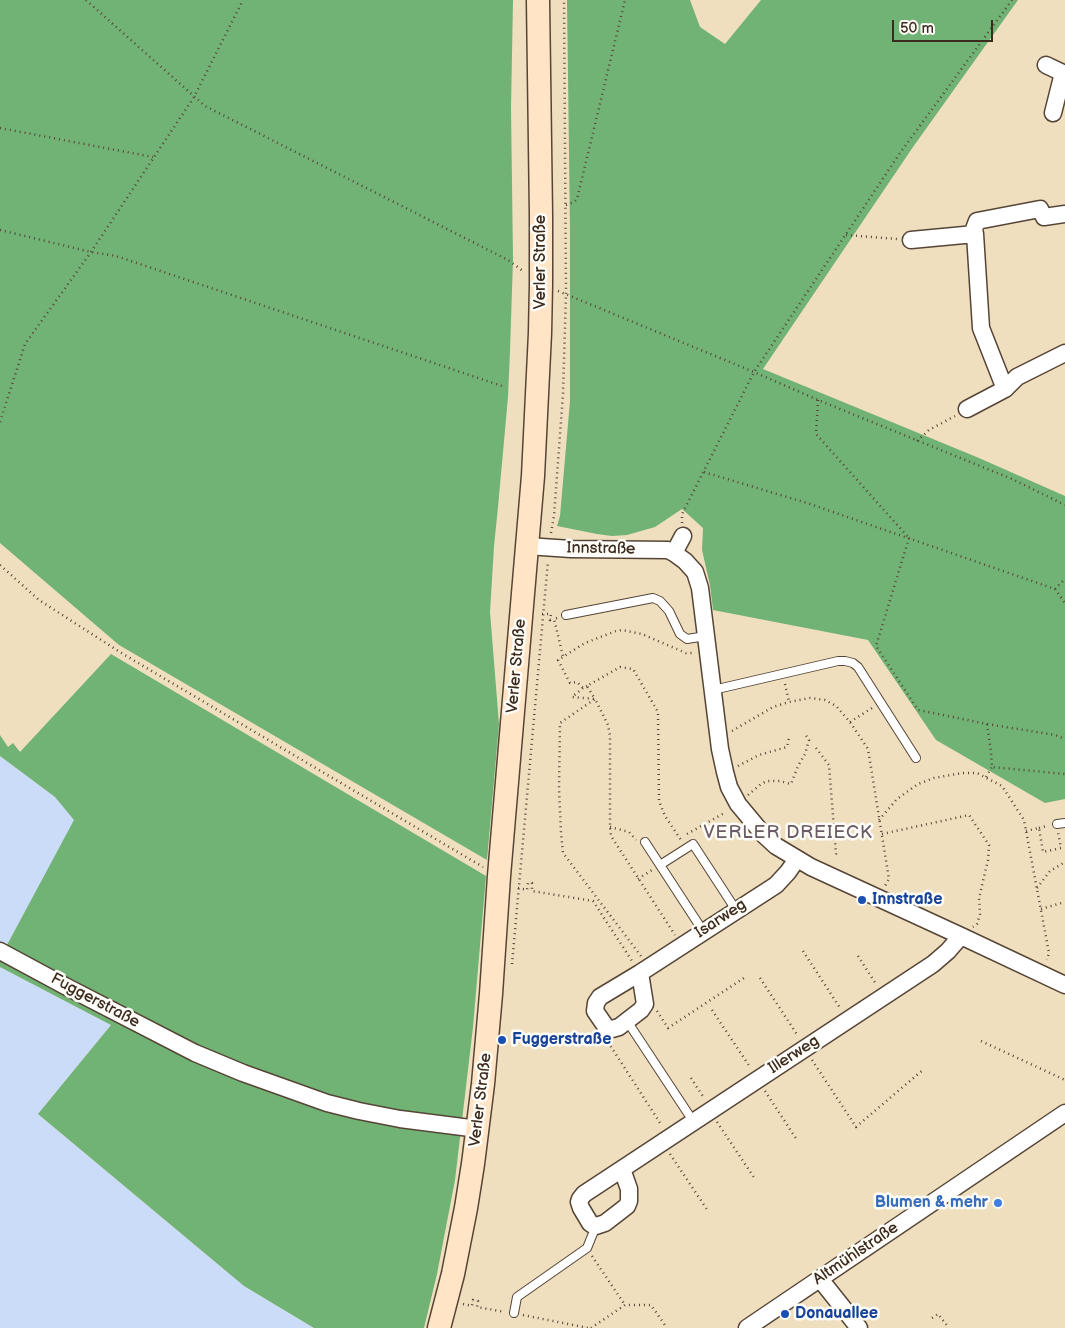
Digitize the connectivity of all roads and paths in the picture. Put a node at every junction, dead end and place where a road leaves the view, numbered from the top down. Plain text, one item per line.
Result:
1 (86, 0) edge
2 (243, 0) edge
3 (538, 0) edge
4 (564, 0) edge
5 (625, 0) edge
6 (1012, 0) edge
7 (1046, 65) dead end
8 (1064, 73) edge
9 (194, 97) junction
10 (1053, 113) dead end
11 (0, 128) edge
12 (154, 157) junction
13 (566, 206) junction
14 (1065, 214) edge
15 (0, 230) edge
16 (846, 234) junction
17 (975, 234) junction
18 (912, 240) joint
19 (91, 252) junction
20 (508, 260) dead end
21 (1065, 353) edge
22 (754, 372) junction
23 (502, 386) dead end
24 (1006, 389) junction
25 (818, 400) junction
26 (967, 409) joint
27 (0, 422) edge
28 (917, 440) junction
29 (704, 472) junction
30 (1065, 505) edge
31 (683, 536) joint
32 (909, 538) junction
33 (527, 546) junction
34 (674, 553) junction
35 (0, 565) edge
36 (1065, 580) edge
37 (1055, 589) junction
38 (1065, 603) edge
39 (542, 614) dead end
40 (566, 615) joint
41 (554, 619) junction
42 (707, 644) junction
43 (563, 656) junction
44 (783, 674) junction
45 (587, 686) junction
46 (583, 688) junction
47 (713, 690) junction
48 (595, 699) junction
49 (789, 702) junction
50 (881, 703) junction
51 (850, 722) junction
52 (987, 724) junction
53 (718, 733) junction
54 (805, 734) dead end
55 (789, 738) dead end
56 (1065, 739) edge
57 (816, 748) dead end
58 (916, 758) dead end
59 (992, 767) junction
60 (725, 772) junction
61 (1065, 774) edge
62 (986, 777) junction
63 (738, 804) junction
64 (879, 820) junction
65 (1065, 823) edge
66 (1056, 824) joint
67 (610, 827) junction
68 (1043, 827) dead end
69 (1039, 828) junction
70 (1026, 831) junction
71 (882, 834) junction
72 (680, 839) junction
73 (644, 842) joint
74 (686, 848) junction
75 (835, 857) dead end
76 (797, 859) junction
77 (1065, 862) edge
78 (660, 865) junction
79 (499, 876) junction
80 (638, 878) junction
81 (1038, 888) junction
82 (880, 899) junction
83 (1065, 902) edge
84 (1041, 909) junction
85 (736, 910) junction
86 (703, 931) junction
87 (961, 936) junction
88 (681, 945) junction
89 (0, 951) edge
90 (803, 951) dead end
91 (858, 956) dead end
92 (641, 966) junction
93 (1042, 974) junction
94 (744, 978) dead end
95 (760, 978) dead end
96 (1065, 986) edge
97 (884, 996) junction
98 (645, 1004) junction
99 (712, 1010) dead end
100 (848, 1020) junction
101 (627, 1021) junction
102 (981, 1041) dead end
103 (608, 1042) dead end
104 (805, 1048) junction
105 (924, 1069) dead end
106 (691, 1078) dead end
107 (758, 1079) junction
108 (1065, 1080) edge
109 (711, 1110) junction
110 (1065, 1113) edge
111 (693, 1122) junction
112 (478, 1129) junction
113 (666, 1140) junction
114 (797, 1140) dead end
115 (622, 1170) junction
116 (755, 1179) dead end
117 (708, 1211) dead end
118 (596, 1226) junction
119 (587, 1248) junction
120 (820, 1279) junction
121 (625, 1305) junction
122 (514, 1313) dead end
123 (932, 1318) dead end
124 (439, 1328) edge
125 (591, 1328) edge
126 (667, 1328) edge
127 (747, 1328) edge
128 (858, 1328) edge
129 (949, 1328) edge

1 - 9 path
2 - 9 path
3 - 33 main road, Verler Straße
4 - 13 path
5 - 13 path
6 - 16 path
7 - 8 street
8 - 10 street
9 - 12 path
9 - 20 path
11 - 12 path
12 - 19 path
13 - 22 path
14 - 17 street
15 - 19 path
16 - 18 path
16 - 22 path
17 - 18 street
17 - 24 street
19 - 23 path
19 - 27 path
21 - 24 street
22 - 25 path
22 - 29 path
24 - 26 street
25 - 28 path
25 - 32 path
26 - 28 path
28 - 30 path
29 - 31 path
29 - 32 path
31 - 34 street
32 - 37 path
32 - 52 path
33 - 34 street, Innstraße
33 - 79 main road, Verler Straße
34 - 42 street
35 - 79 path
36 - 37 path
37 - 38 path
39 - 41 path
40 - 41 path
40 - 42 lane
41 - 43 path
42 - 43 path
42 - 47 street
43 - 46 path
44 - 47 lane
44 - 49 path
44 - 50 lane
45 - 46 path
45 - 48 path
45 - 72 path
46 - 48 path
47 - 53 street
48 - 67 path
48 - 92 path
49 - 51 path
49 - 53 path
50 - 51 path
50 - 58 lane
51 - 64 path
52 - 56 path
52 - 59 path
53 - 60 street
54 - 63 path
55 - 60 path
57 - 75 path
59 - 61 path
59 - 62 path
60 - 63 street
62 - 64 path
62 - 70 path
63 - 72 path
63 - 76 street
64 - 71 path
65 - 66 lane
66 - 69 path
67 - 73 path
67 - 80 path
68 - 69 path
69 - 70 path
70 - 81 path
71 - 82 path
71 - 87 path
72 - 74 path
73 - 78 lane
74 - 78 lane
74 - 85 lane
76 - 82 street
76 - 85 street, Isarweg
77 - 81 path
78 - 80 path
78 - 86 lane
79 - 92 path
79 - 112 main road, Verler Straße
80 - 88 path
81 - 84 path
82 - 87 street
83 - 84 path
84 - 93 path
85 - 86 street, Isarweg
86 - 88 street, Isarweg
87 - 93 street
87 - 97 street, Illerweg
88 - 92 street, Isarweg
89 - 112 street, Fuggerstraße
90 - 100 path
91 - 97 path
92 - 98 street
92 - 101 street, Isarweg
93 - 96 street
94 - 98 path
95 - 104 path
97 - 100 street, Illerweg
98 - 101 street
99 - 107 path
100 - 104 street, Illerweg
101 - 111 lane
102 - 108 path
103 - 113 path
104 - 105 path
104 - 107 street, Illerweg
106 - 109 path
107 - 109 street, Illerweg
107 - 114 path
109 - 111 street, Illerweg
109 - 116 path
110 - 120 street, Altmühlstraße
111 - 113 street, Illerweg
112 - 124 main road, Verler Straße
113 - 115 street, Illerweg
113 - 117 path
115 - 118 street
115 - 118 street, Illerweg
118 - 119 lane
119 - 121 path
119 - 122 lane
120 - 127 street, Altmühlstraße
120 - 128 street
121 - 125 path
121 - 126 path
123 - 129 path

